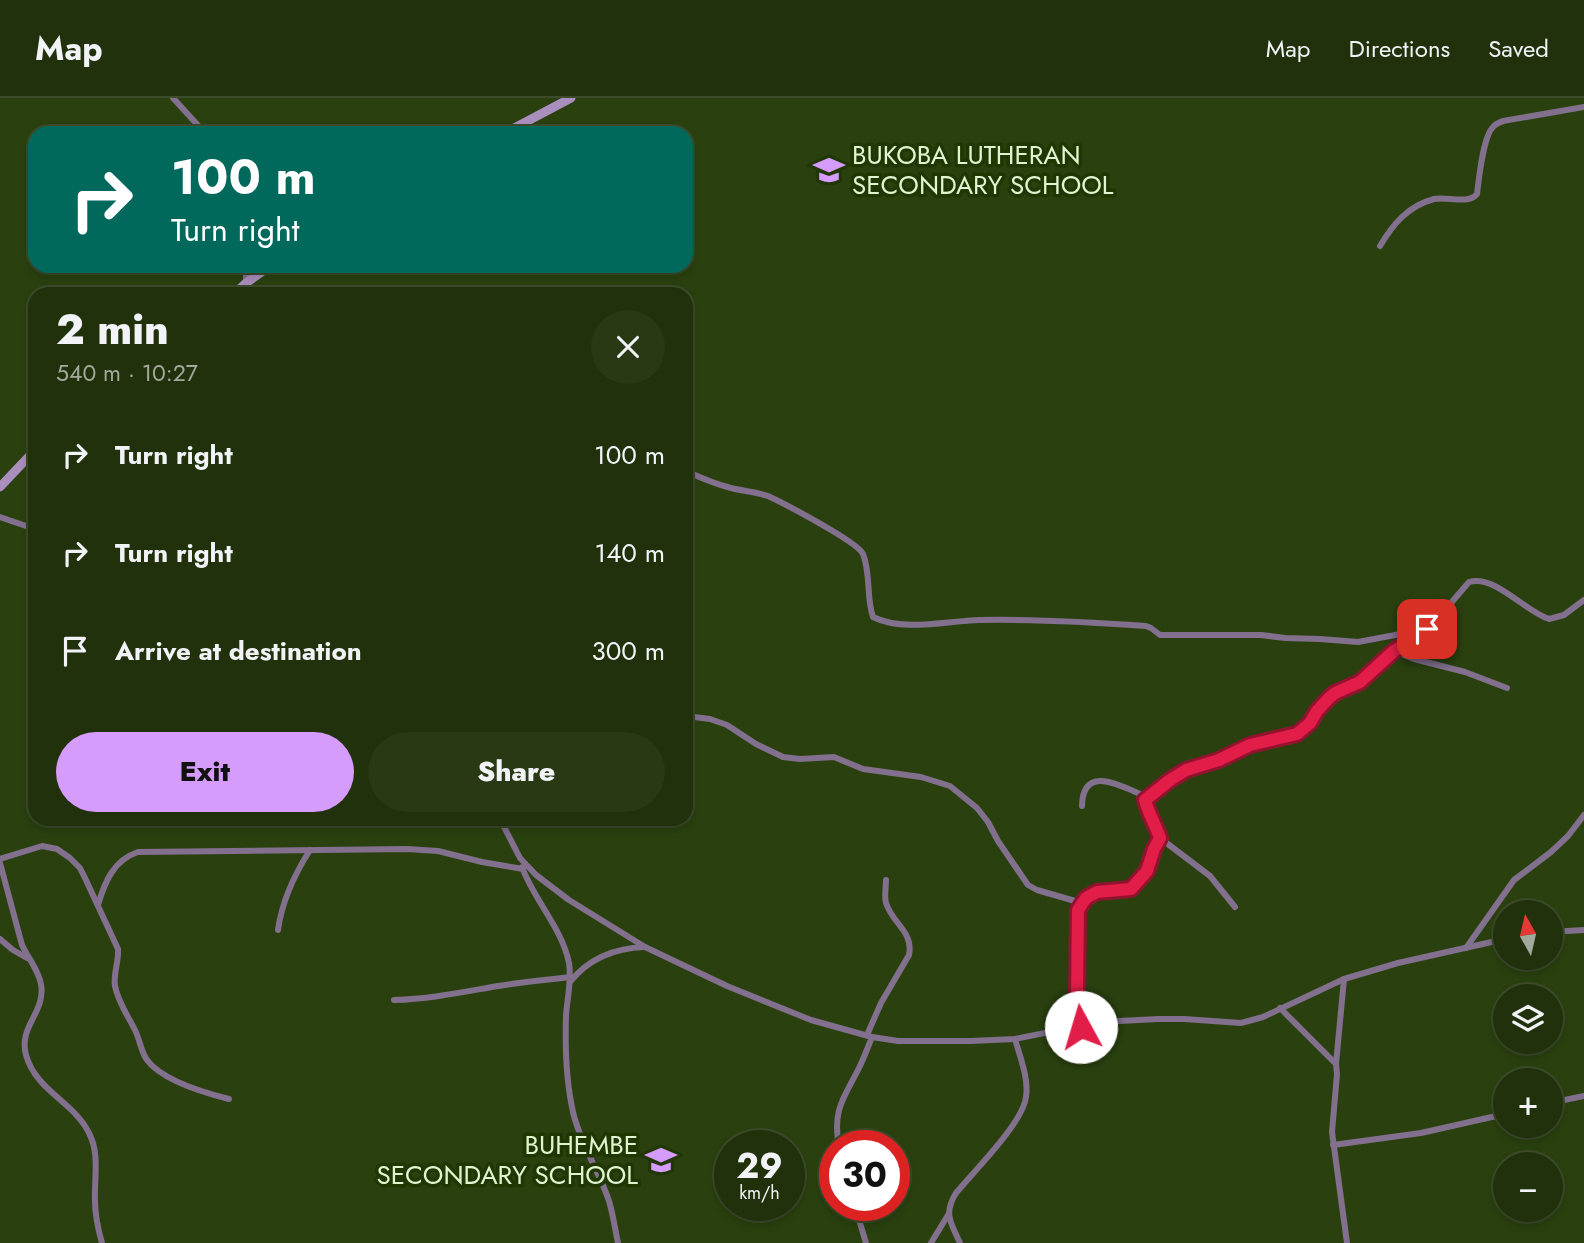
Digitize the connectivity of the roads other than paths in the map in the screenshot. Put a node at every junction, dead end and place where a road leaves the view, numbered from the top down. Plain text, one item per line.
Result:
1 (173, 98) edge
2 (571, 98) edge
3 (1584, 107) edge
4 (199, 126) edge
5 (518, 126) edge
6 (1380, 246) dead end
7 (246, 273) edge
8 (260, 273) edge
9 (246, 283) junction
10 (242, 287) edge
11 (28, 457) edge
12 (693, 475) edge
13 (0, 486) edge
14 (0, 517) edge
15 (28, 526) edge
16 (1584, 600) edge
17 (1427, 629) junction
18 (1394, 651) junction
19 (1507, 688) dead end
20 (693, 717) edge
21 (1148, 797) junction
22 (1082, 806) dead end
23 (1584, 815) edge
24 (504, 826) edge
25 (1160, 838) junction
26 (310, 850) junction
27 (520, 858) junction
28 (0, 861) edge
29 (523, 869) junction
30 (886, 880) dead end
31 (1082, 903) junction
32 (98, 905) junction
33 (1235, 907) dead end
34 (278, 930) dead end
35 (1584, 930) edge
36 (1563, 931) edge
37 (0, 939) edge
38 (1493, 942) edge
39 (645, 947) junction
40 (1466, 948) junction
41 (28, 958) junction
42 (570, 979) junction
43 (1344, 979) junction
44 (394, 999) dead end
45 (1280, 1008) junction
46 (1081, 1027) junction
47 (869, 1036) junction
48 (1015, 1039) junction
49 (1336, 1065) junction
50 (1584, 1096) edge
51 (229, 1099) dead end
52 (1563, 1101) edge
53 (1493, 1117) edge
54 (836, 1130) edge
55 (1333, 1145) junction
56 (948, 1215) junction
57 (859, 1221) edge
58 (102, 1243) edge
59 (618, 1243) edge
60 (866, 1243) edge
61 (931, 1243) edge
62 (960, 1243) edge
63 (1346, 1243) edge

1 - 4 street
2 - 5 street
3 - 6 street
7 - 9 street
8 - 9 street
9 - 10 street
11 - 13 street
12 - 17 street
14 - 15 street
16 - 17 street
17 - 18 street
18 - 19 street
18 - 21 street
20 - 31 street
21 - 22 street
21 - 25 street
23 - 40 street
24 - 27 street
25 - 31 street
25 - 33 street
26 - 29 street
26 - 32 street
26 - 34 street
27 - 29 street
27 - 39 street
28 - 32 street
28 - 41 street
29 - 42 street
30 - 47 street
31 - 46 street
32 - 51 street
35 - 36 street
37 - 41 street
38 - 40 street
39 - 42 street
39 - 47 street
40 - 43 street
41 - 58 street
42 - 44 street
42 - 59 street
43 - 45 street
43 - 49 street
45 - 46 street
45 - 49 street
46 - 48 street
47 - 48 street
47 - 54 street
48 - 56 street
49 - 55 street
50 - 52 street
53 - 55 street
55 - 63 street
56 - 61 street
56 - 62 street
57 - 60 street

